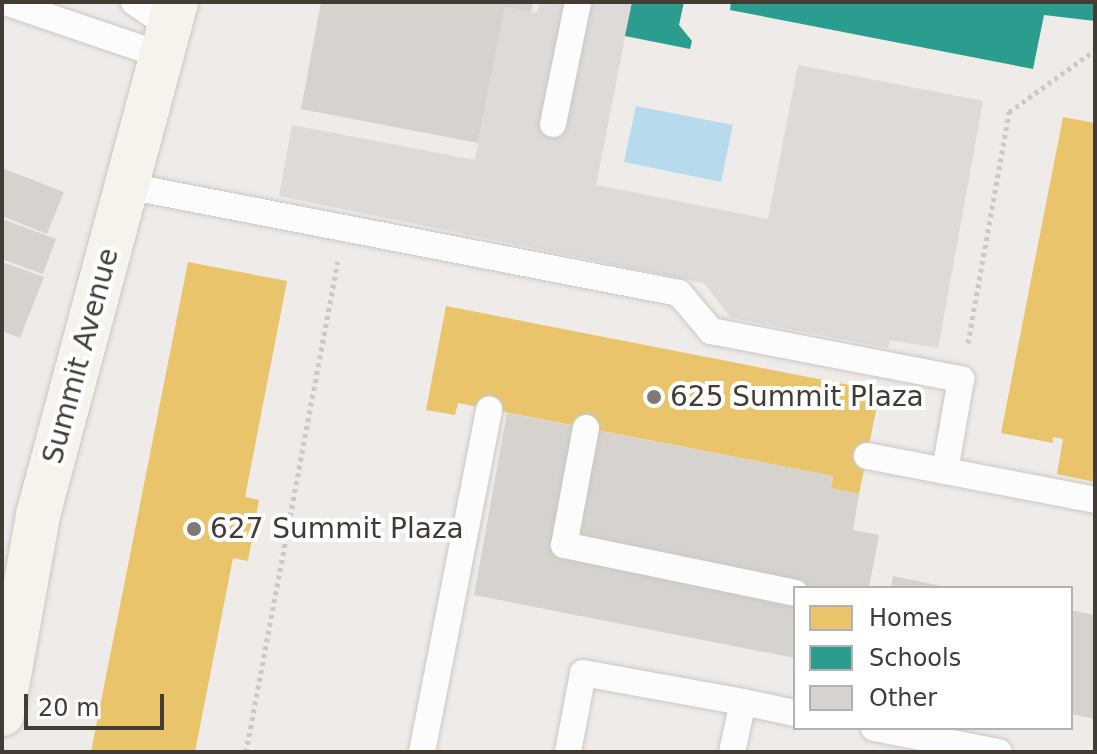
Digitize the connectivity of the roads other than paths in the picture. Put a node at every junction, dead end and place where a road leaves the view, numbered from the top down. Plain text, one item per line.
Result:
1 (5, 2) edge
2 (578, 2) edge
3 (160, 21) edge
4 (553, 124) dead end
5 (127, 186) junction
6 (489, 409) dead end
7 (586, 428) dead end
8 (867, 456) dead end
9 (945, 471) junction
10 (1095, 500) edge
11 (793, 593) edge
12 (743, 702) junction
13 (793, 713) edge
14 (2, 714) edge
15 (884, 730) edge
16 (422, 752) edge
17 (568, 752) edge
18 (732, 752) edge
19 (999, 752) edge

1 - 3 lane
2 - 4 lane
3 - 5 main road, Summit Avenue
5 - 9 lane
5 - 14 main road, Summit Avenue
6 - 16 lane
7 - 11 lane
8 - 9 lane
9 - 10 lane
12 - 13 lane
12 - 17 lane
12 - 18 lane
15 - 19 lane

